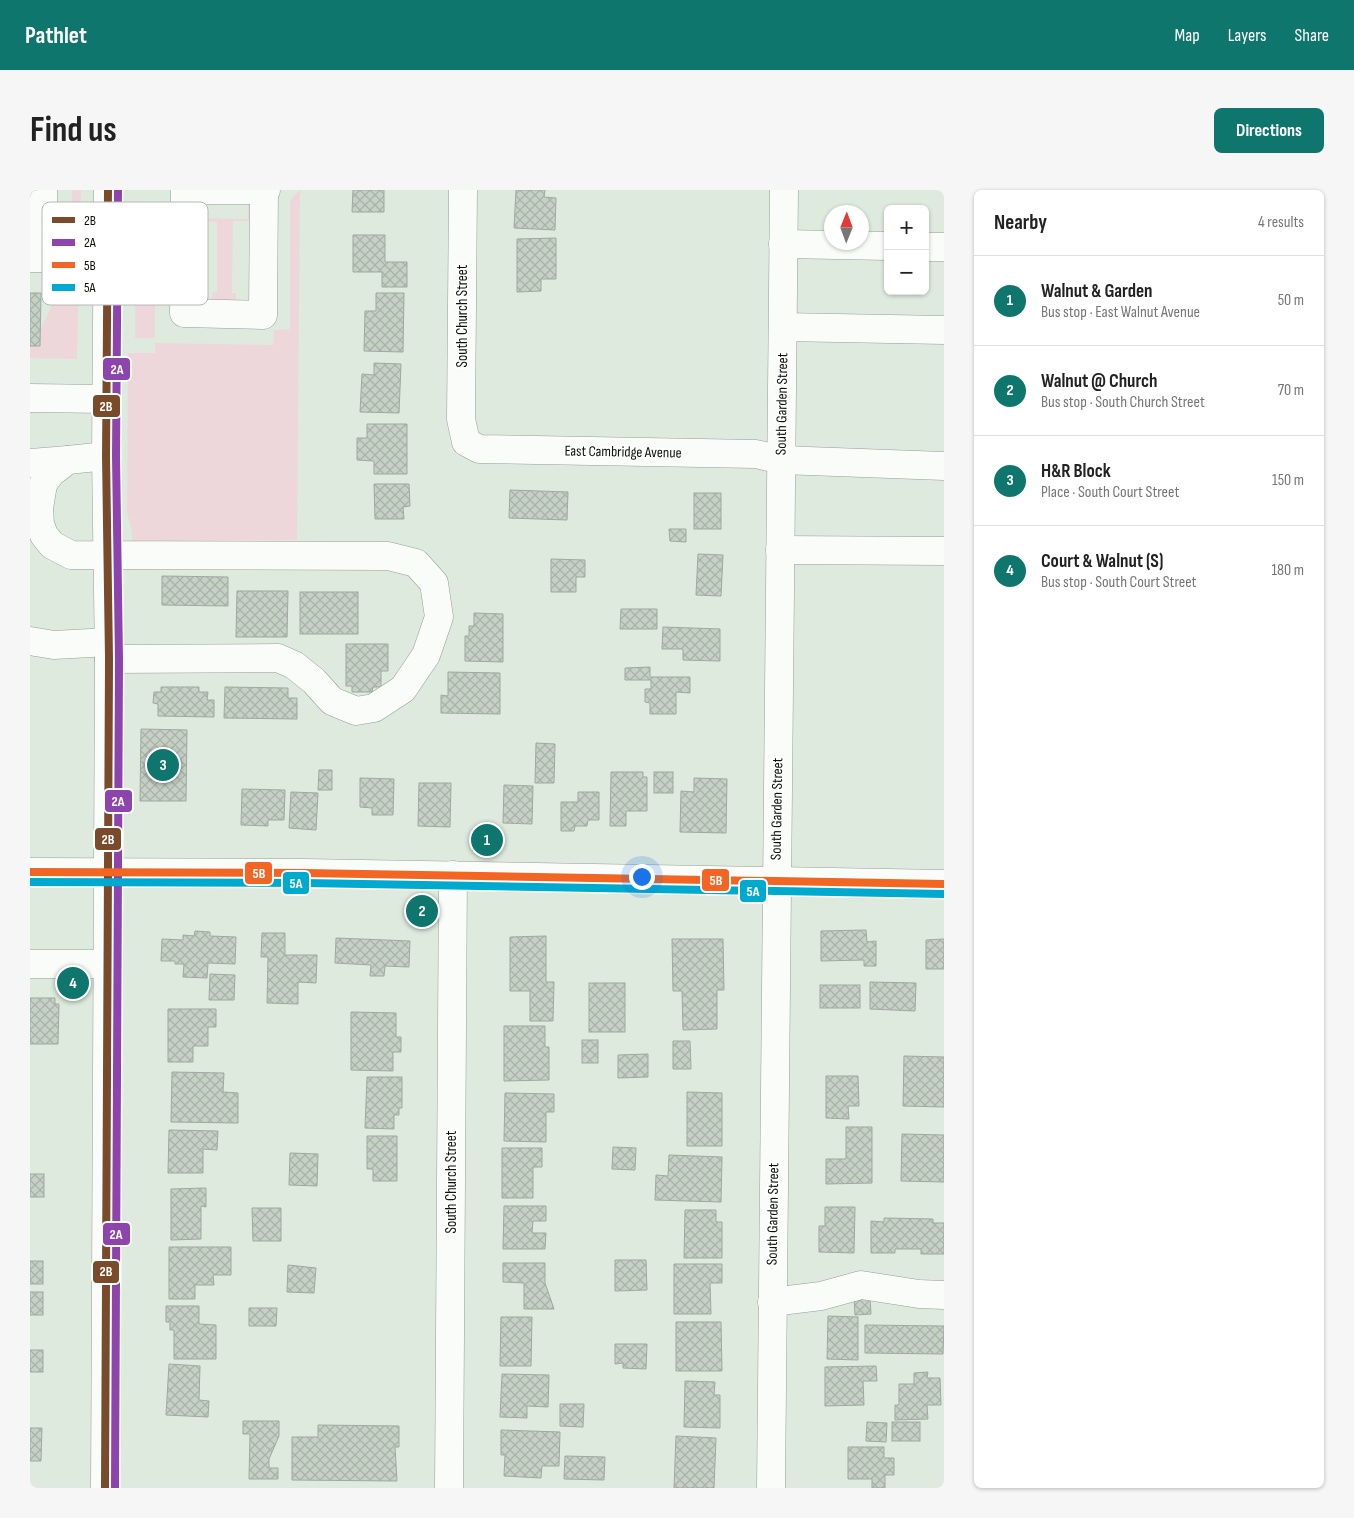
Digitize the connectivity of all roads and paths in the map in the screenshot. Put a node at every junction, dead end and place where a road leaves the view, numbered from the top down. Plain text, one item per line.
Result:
1 (43, 190) edge
2 (197, 190) edge
3 (265, 190) edge
4 (463, 190) edge
5 (784, 190) edge
6 (783, 244) junction
7 (884, 246) edge
8 (929, 247) edge
9 (944, 248) edge
10 (36, 258) edge
11 (107, 305) edge
12 (184, 305) edge
13 (783, 328) junction
14 (944, 330) edge
15 (30, 398) edge
16 (106, 399) junction
17 (466, 442) joint
18 (106, 456) junction
19 (68, 460) junction
20 (782, 460) junction
21 (30, 463) edge
22 (944, 466) edge
23 (780, 550) junction
24 (944, 551) edge
25 (108, 554) junction
26 (30, 641) edge
27 (109, 651) junction
28 (30, 872) edge
29 (107, 873) junction
30 (453, 875) junction
31 (776, 881) junction
32 (944, 884) edge
33 (30, 964) edge
34 (108, 964) junction
35 (944, 1295) edge
36 (772, 1302) junction
37 (105, 1488) edge
38 (449, 1488) edge
39 (771, 1488) edge

1 - 10 street
2 - 3 street
3 - 12 street
4 - 17 street, South Church Street
5 - 6 street, South Garden Street
6 - 7 street
6 - 13 street, South Garden Street
8 - 9 street
11 - 16 street
13 - 14 street
13 - 20 street, South Garden Street
15 - 16 street
16 - 18 street
17 - 20 street, East Cambridge Avenue
18 - 19 street
18 - 25 street
19 - 21 street
19 - 25 street
20 - 22 street, East Cambridge Avenue
20 - 23 street, South Garden Street
23 - 24 street
23 - 31 street, South Garden Street
25 - 27 street
25 - 27 street
26 - 27 street
27 - 29 street
28 - 29 street
29 - 30 street
29 - 34 street
30 - 31 street
30 - 38 street, South Church Street
31 - 32 street
31 - 36 street, South Garden Street
33 - 34 street
34 - 37 street
35 - 36 street
36 - 39 street, South Garden Street

